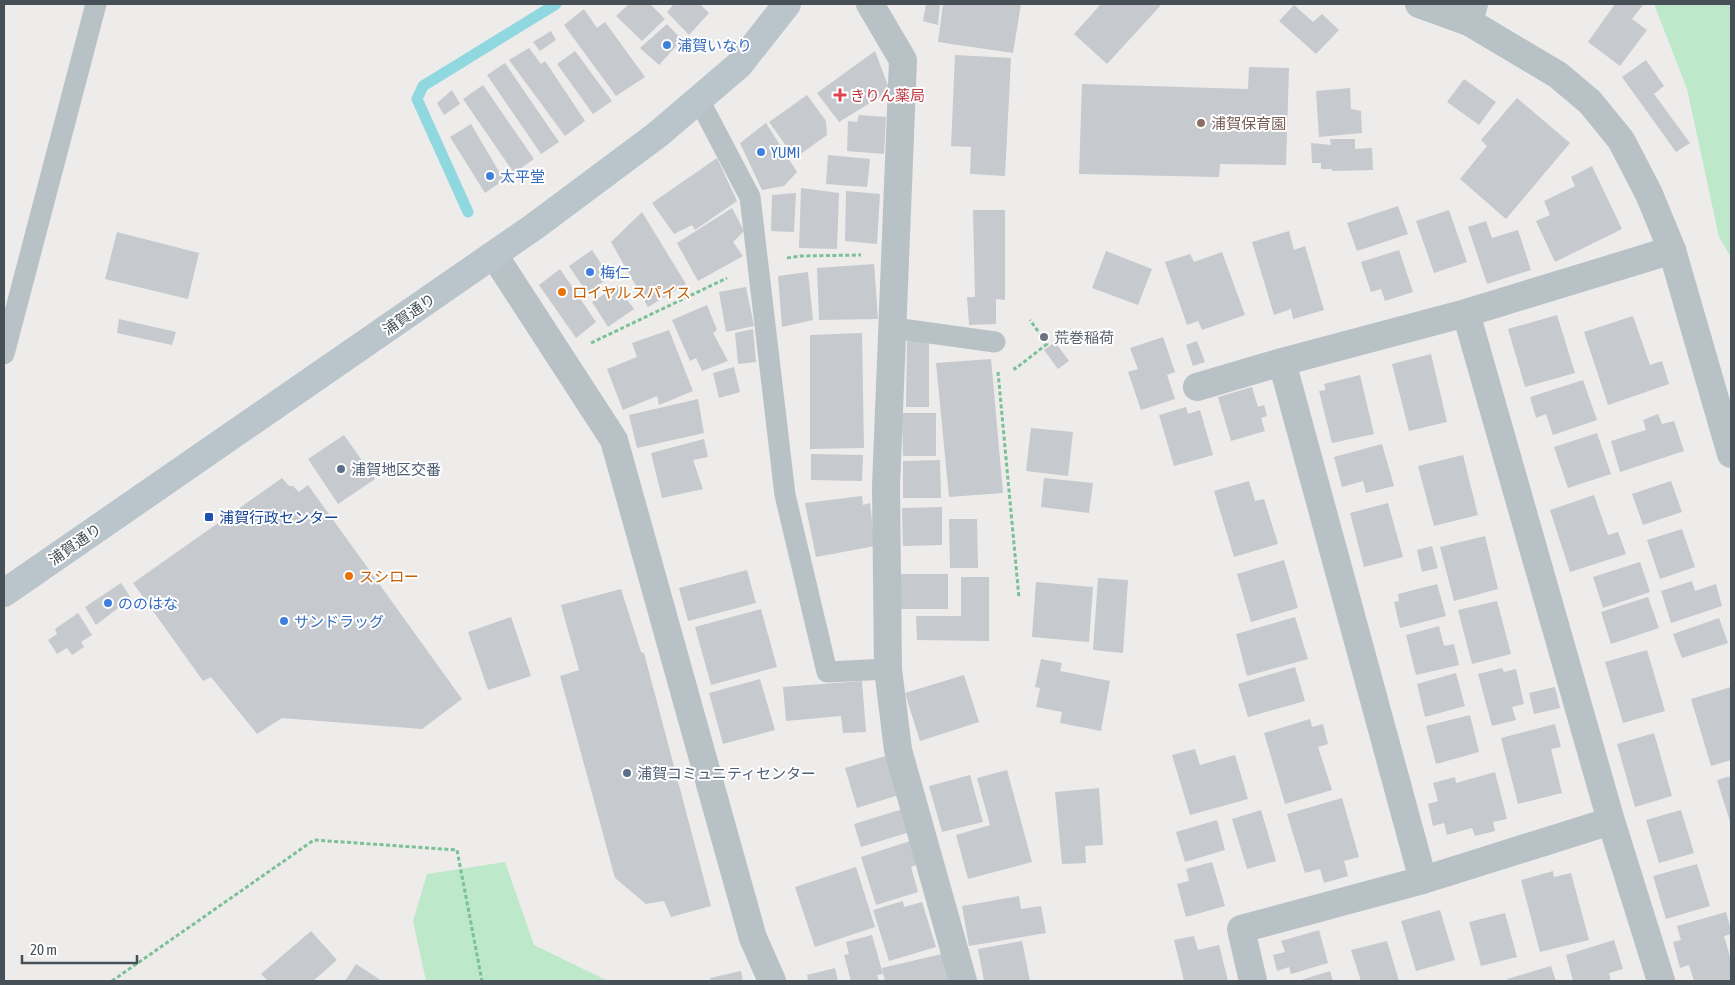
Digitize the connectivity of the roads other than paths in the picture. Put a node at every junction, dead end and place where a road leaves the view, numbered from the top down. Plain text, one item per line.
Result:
1 (96, 4) edge
2 (786, 4) edge
3 (870, 4) edge
4 (1419, 4) edge
5 (1471, 13) edge
6 (698, 100) junction
7 (1672, 250) junction
8 (494, 255) junction
9 (1466, 313) junction
10 (894, 328) junction
11 (995, 342) road end
12 (4, 354) edge
13 (1282, 362) junction
14 (1197, 387) dead end
15 (1731, 454) edge
16 (4, 593) edge
17 (888, 669) junction
18 (1610, 821) junction
19 (1423, 880) junction
20 (772, 981) edge
21 (963, 981) edge
22 (1253, 981) edge
23 (1661, 981) edge

1 - 12 lane
2 - 6 main road, 浦賀通り
3 - 10 street
4 - 5 street
5 - 7 street
6 - 8 main road, 浦賀通り
6 - 17 lane
7 - 9 street
7 - 15 street
8 - 16 main road, 浦賀通り
8 - 20 street
9 - 13 street
9 - 18 street
10 - 11 lane
10 - 17 street
13 - 14 street
13 - 19 street
17 - 21 street
18 - 19 street
18 - 23 street
19 - 22 street

